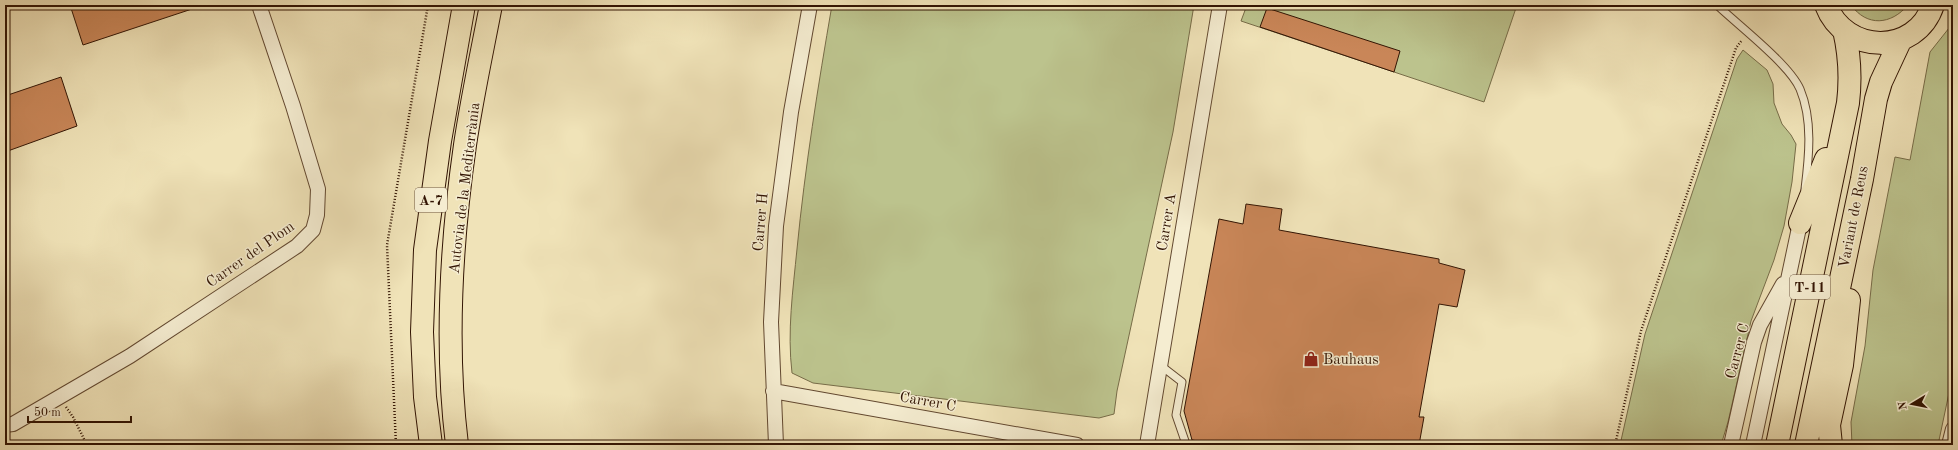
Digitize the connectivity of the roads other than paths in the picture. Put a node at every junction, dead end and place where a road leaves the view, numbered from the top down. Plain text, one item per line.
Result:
1 (259, 5) edge
2 (464, 5) edge
3 (491, 5) edge
4 (810, 5) edge
5 (1220, 5) edge
6 (1717, 5) edge
7 (1826, 7) edge
8 (1935, 7) edge
9 (1844, 30) junction
10 (1901, 39) junction
11 (1837, 131) junction
12 (1862, 179) junction
13 (1800, 222) junction
14 (1790, 271) junction
15 (451, 315) junction
16 (1160, 365) junction
17 (773, 392) junction
18 (425, 397) junction
19 (5, 425) edge
20 (1953, 429) edge
21 (1828, 438) edge
22 (421, 445) edge
23 (431, 445) edge
24 (457, 445) edge
25 (469, 445) edge
26 (776, 445) edge
27 (1077, 445) edge
28 (1146, 445) edge
29 (1192, 445) edge
30 (1732, 445) edge
31 (1753, 445) edge
32 (1777, 445) edge
33 (1806, 445) edge
34 (1949, 445) edge

1 - 19 street, Carrer del Plom
2 - 18 highway, Autovia de la Mediterrània / A-7
3 - 15 highway, Autovia de la Mediterrània / A-7
4 - 17 street, Carrer H
5 - 16 street, Carrer A
6 - 13 lane
7 - 9 highway, T-11
8 - 10 highway, T-11
9 - 10 highway, T-11
9 - 11 highway, T-11
10 - 12 highway, Variant de Reus / T-11
11 - 13 highway
11 - 32 highway, Variant de Reus / T-11
12 - 21 highway, T-11
12 - 33 highway, Variant de Reus / T-11
13 - 14 street
14 - 30 street, Carrer C
14 - 31 street
15 - 24 highway, Autovia de la Mediterrània / A-7
15 - 25 highway
16 - 28 street, Carrer A
16 - 29 lane
17 - 26 street, Carrer H
17 - 27 street, Carrer C
18 - 22 highway
18 - 23 highway, Autovia de la Mediterrània / A-7
20 - 34 street

